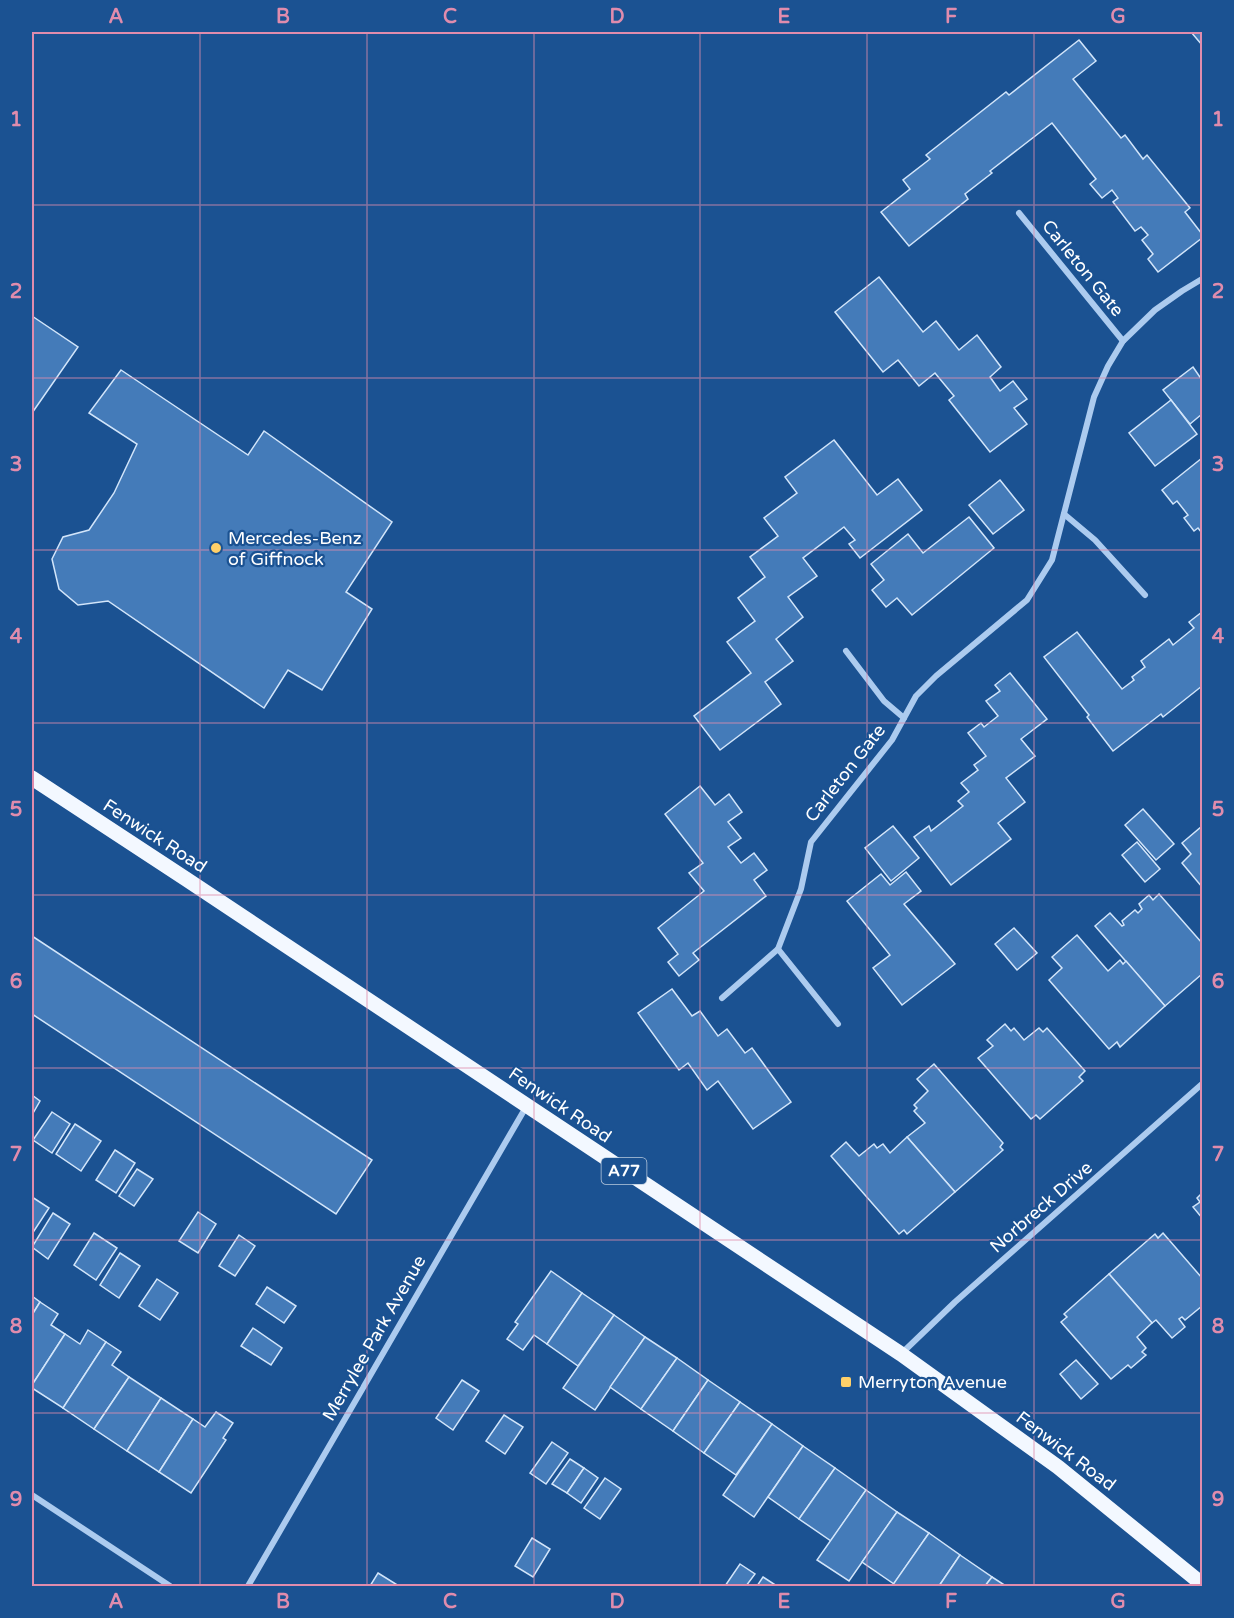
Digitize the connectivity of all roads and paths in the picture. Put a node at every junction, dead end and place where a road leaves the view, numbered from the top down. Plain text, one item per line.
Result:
1 (1019, 213) dead end
2 (1203, 279) edge
3 (1123, 341) junction
4 (1064, 514) junction
5 (1145, 595) dead end
6 (846, 651) dead end
7 (904, 718) junction
8 (32, 778) edge
9 (778, 949) junction
10 (722, 998) dead end
11 (838, 1024) dead end
12 (1203, 1084) edge
13 (527, 1106) junction
14 (901, 1354) junction
15 (32, 1496) edge
16 (1199, 1584) edge
17 (170, 1587) edge
18 (248, 1587) edge

1 - 3 street, Carleton Gate
2 - 3 street, Carleton Gate
3 - 4 street, Carleton Gate
4 - 5 street
4 - 7 street, Carleton Gate
6 - 7 street, Carleton Gate
7 - 9 street, Carleton Gate
8 - 13 main road, Fenwick Road / A77
9 - 10 street, Carleton Gate
9 - 11 street
12 - 14 street, Norbreck Drive
13 - 14 main road, Fenwick Road / A77
13 - 18 street, Merrylee Park Avenue
14 - 16 main road, Fenwick Road / A77
15 - 17 street

